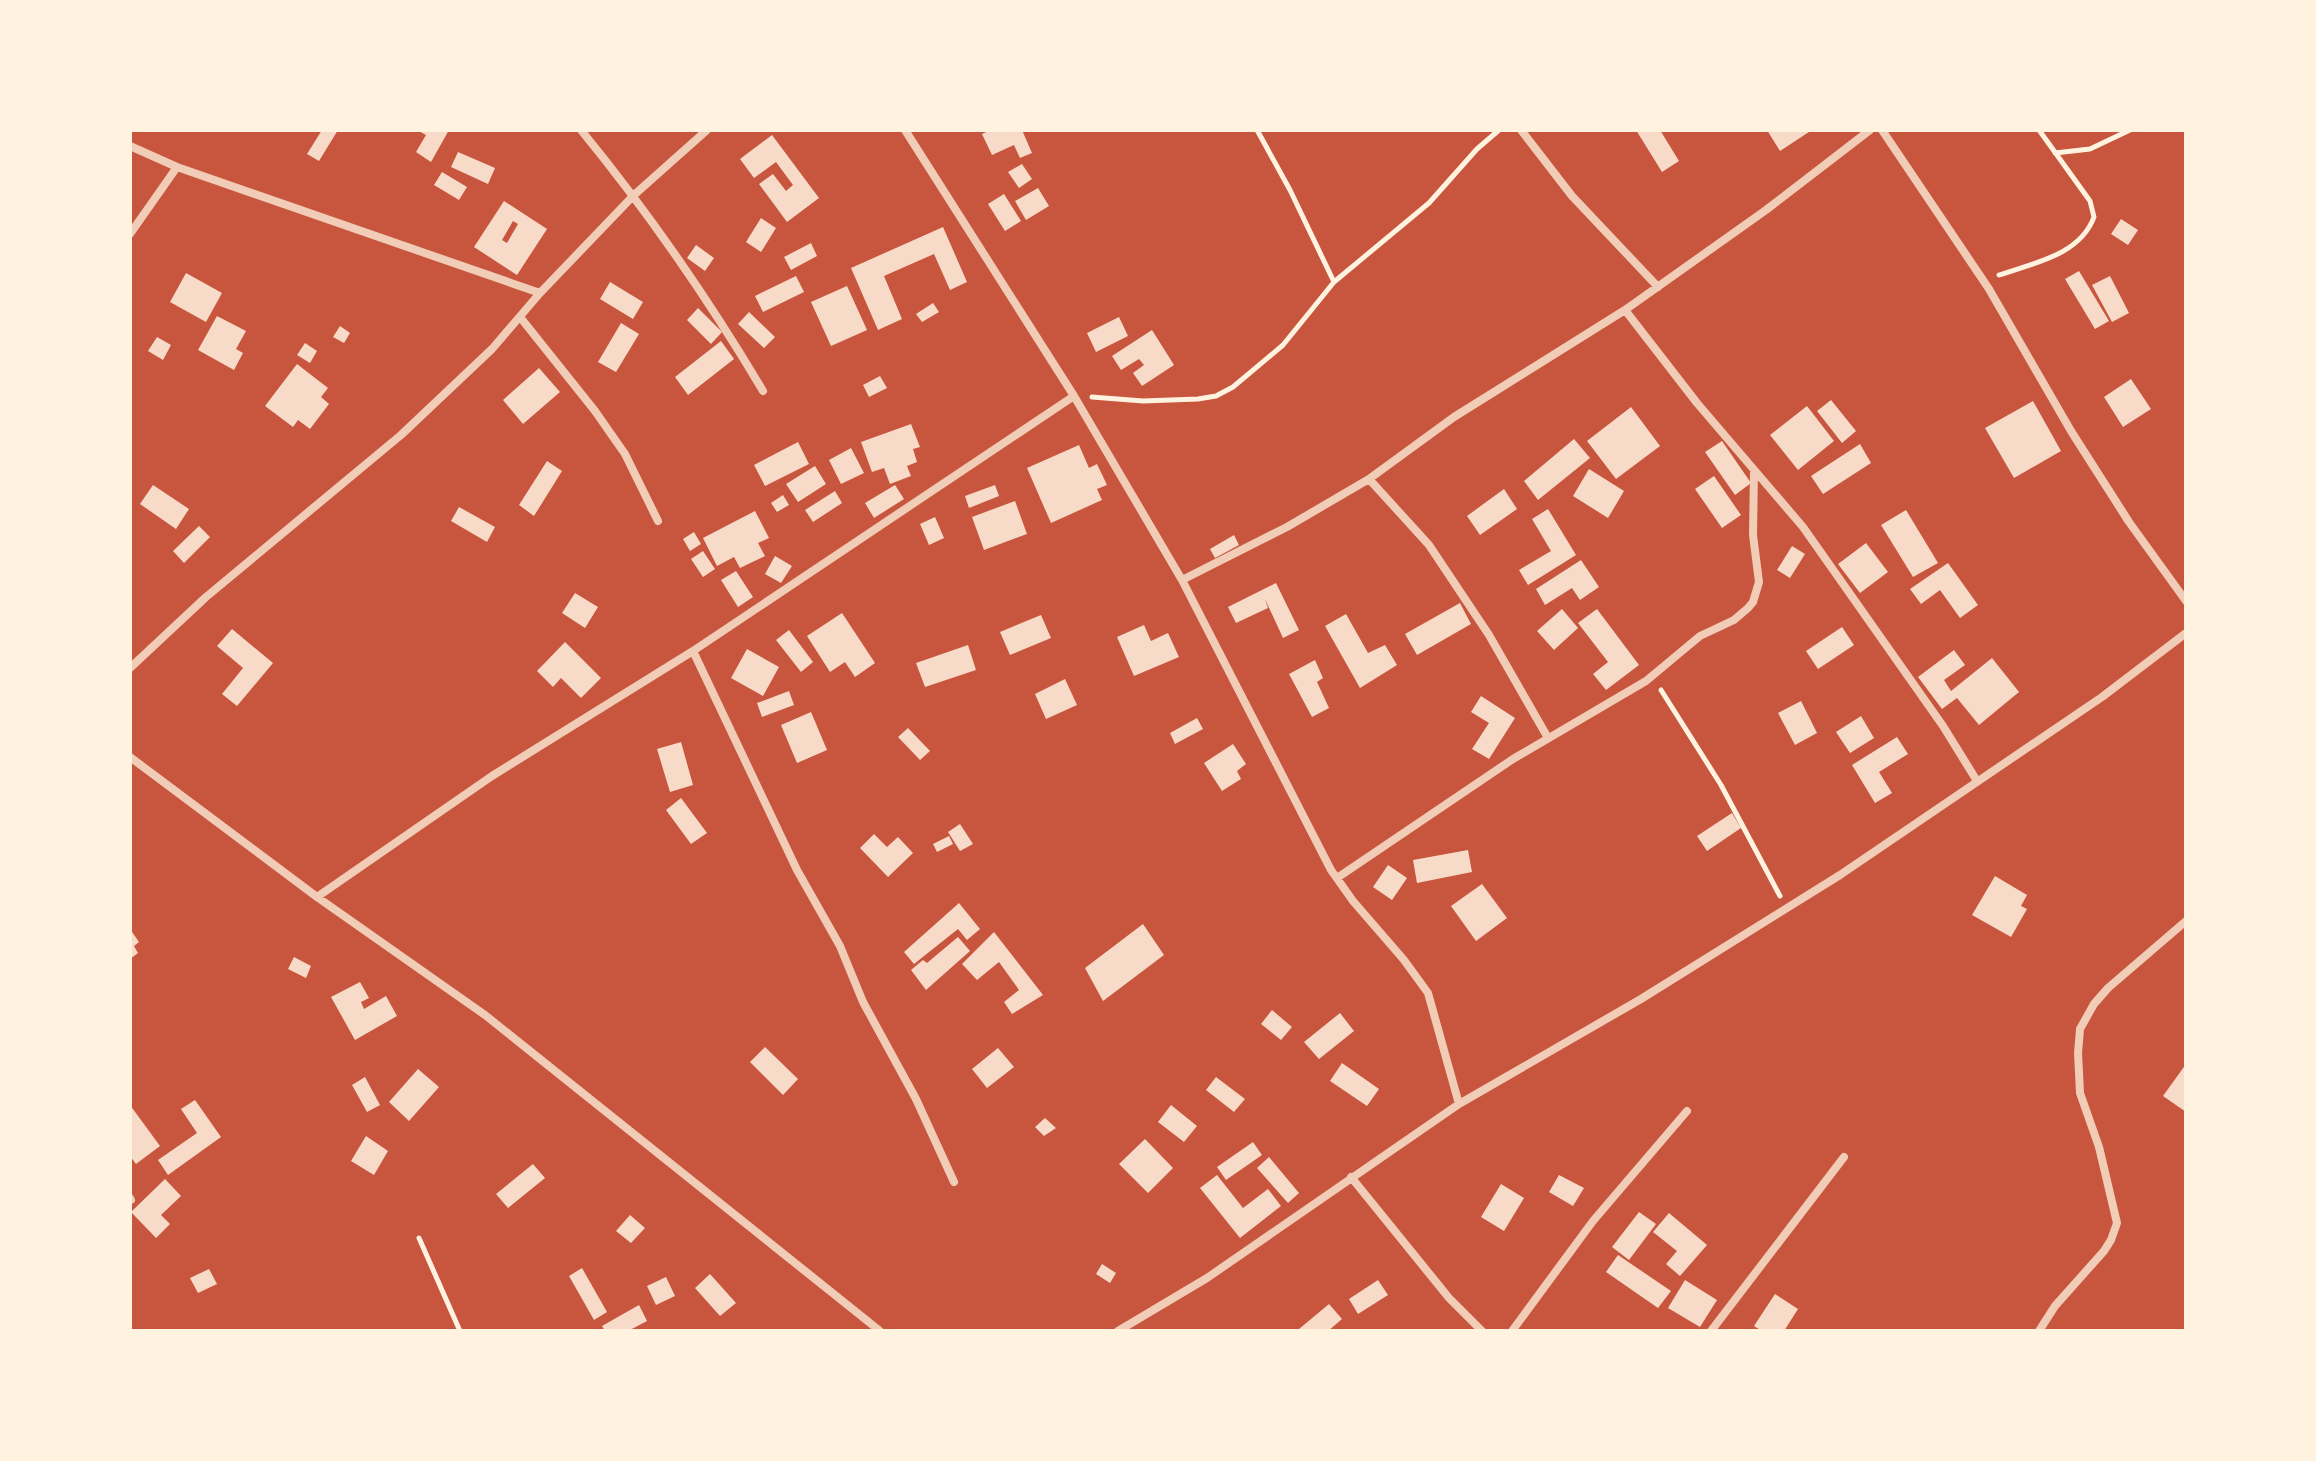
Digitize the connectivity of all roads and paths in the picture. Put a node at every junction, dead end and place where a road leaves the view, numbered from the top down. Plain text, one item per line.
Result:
1 (581, 130) edge
2 (707, 130) edge
3 (905, 130) edge
4 (1257, 130) edge
5 (1499, 130) edge
6 (1521, 130) edge
7 (1870, 130) edge
8 (1882, 130) edge
9 (2039, 130) edge
10 (2130, 130) edge
11 (130, 146) edge
12 (2055, 153) junction
13 (177, 167) junction
14 (634, 195) junction
15 (130, 234) edge
16 (1983, 281) junction
17 (1334, 282) junction
18 (1658, 287) junction
19 (540, 293) junction
20 (1625, 310) junction
21 (520, 317) junction
22 (763, 391) dead end
23 (1074, 396) junction
24 (1754, 470) junction
25 (1369, 479) junction
26 (658, 521) dead end
27 (1182, 580) junction
28 (2186, 601) edge
29 (2186, 633) edge
30 (693, 651) junction
31 (130, 668) edge
32 (1652, 676) junction
33 (1548, 738) junction
34 (130, 757) edge
35 (1977, 781) junction
36 (1337, 878) junction
37 (317, 897) junction
38 (1787, 908) junction
39 (2186, 921) edge
40 (1459, 1104) junction
41 (1687, 1111) dead end
42 (1844, 1157) dead end
43 (1351, 1177) junction
44 (954, 1182) dead end
45 (419, 1238) dead end
46 (460, 1331) edge
47 (880, 1331) edge
48 (1118, 1331) edge
49 (1482, 1331) edge
50 (1512, 1331) edge
51 (1711, 1331) edge
52 (2039, 1331) edge

1 - 14 street
2 - 14 street
3 - 23 street
4 - 17 path
5 - 17 path
6 - 18 street
7 - 18 street
8 - 16 street
9 - 12 path
10 - 12 path
11 - 13 street
12 - 16 path
13 - 15 street
13 - 19 street
14 - 19 street
14 - 22 street
16 - 28 street
17 - 23 path
18 - 20 street
19 - 21 street
20 - 24 street
20 - 25 street
21 - 26 street
21 - 31 street
23 - 27 street
23 - 30 street
24 - 32 street
24 - 35 street
25 - 27 street
25 - 33 street
27 - 36 street
29 - 35 street
30 - 37 street
30 - 44 street
32 - 33 street
32 - 38 path
33 - 36 street
34 - 37 street
35 - 38 street
36 - 40 street
37 - 47 street
38 - 40 street
39 - 52 street
40 - 43 street
41 - 50 street
42 - 51 street
43 - 48 street
43 - 49 street
45 - 46 path

